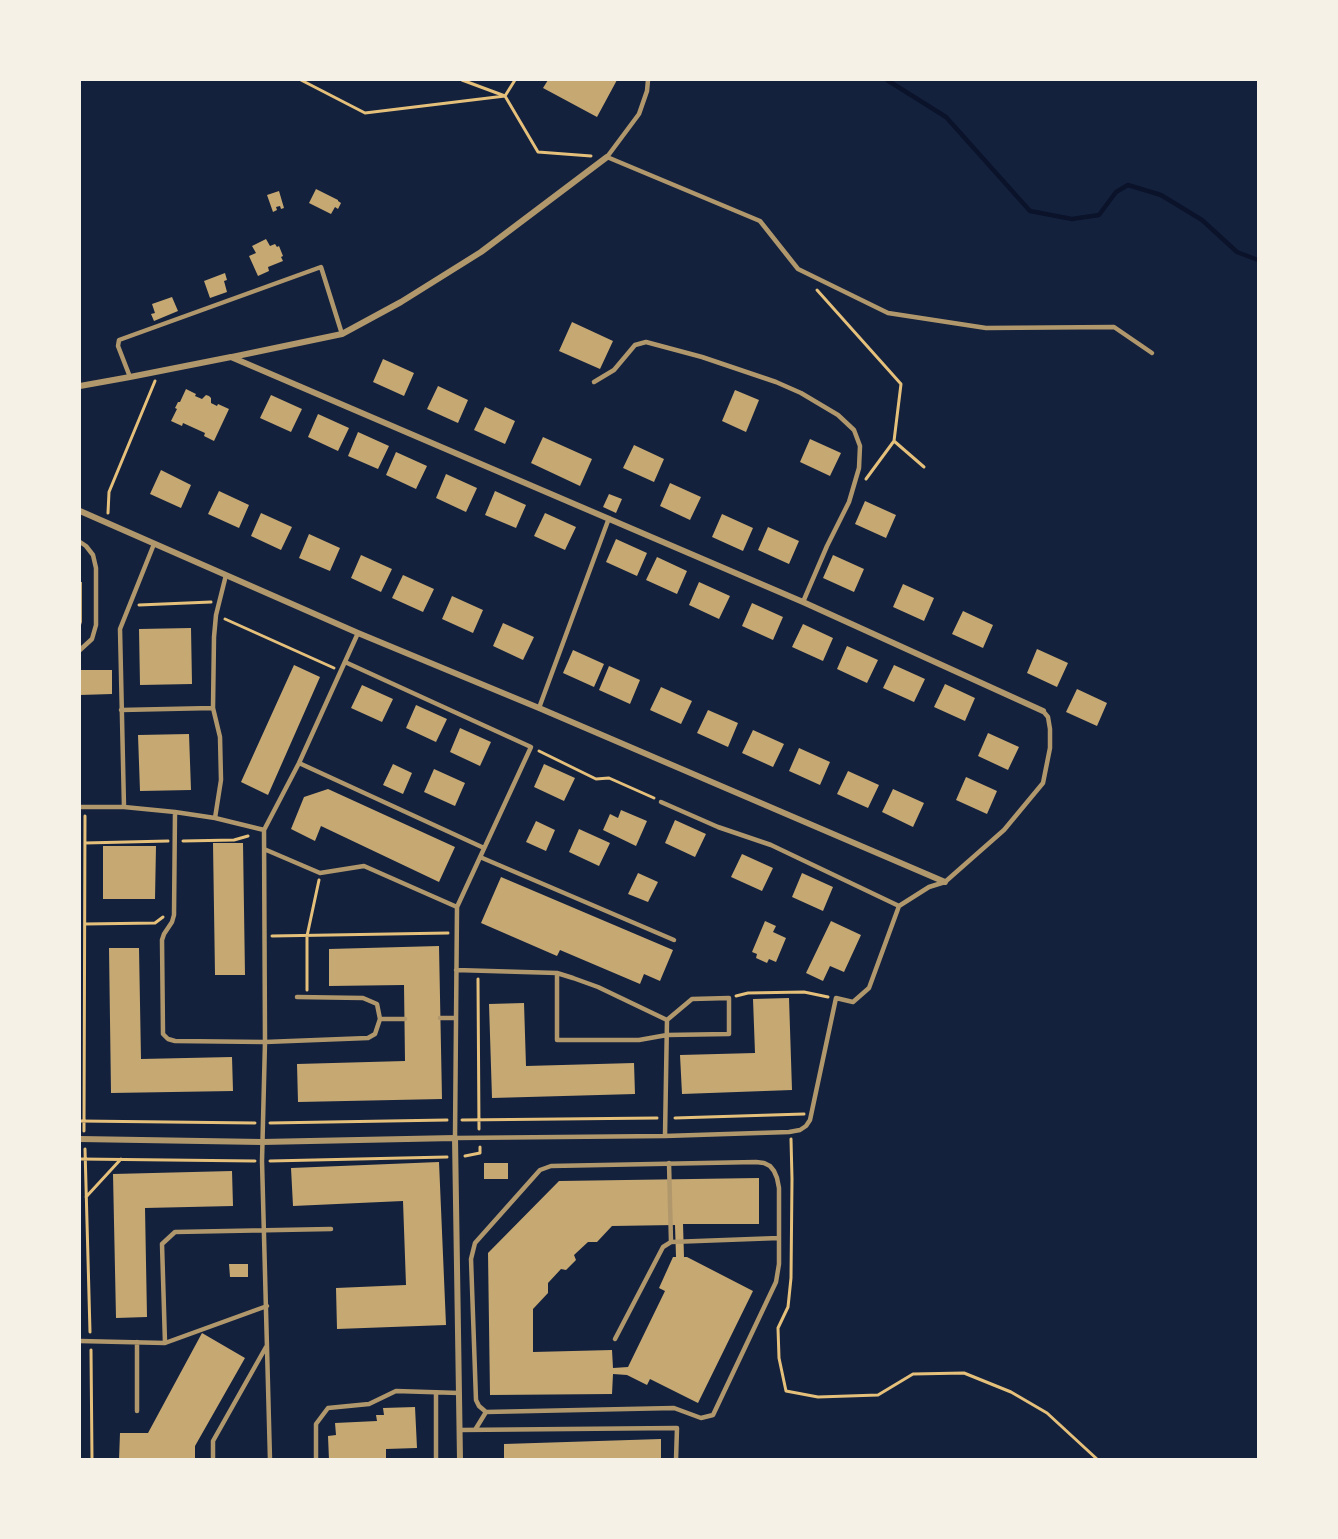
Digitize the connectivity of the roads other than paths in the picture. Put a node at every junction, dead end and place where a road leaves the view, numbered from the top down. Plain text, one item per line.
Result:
1 (648, 80) edge
2 (607, 157) junction
3 (342, 334) junction
4 (1152, 353) dead end
5 (231, 357) junction
6 (130, 377) junction
7 (594, 382) dead end
8 (80, 386) edge
9 (80, 512) edge
10 (609, 518) junction
11 (80, 542) edge
12 (154, 544) junction
13 (226, 575) junction
14 (802, 602) junction
15 (358, 633) junction
16 (80, 650) edge
17 (345, 662) junction
18 (213, 708) junction
19 (539, 708) junction
20 (121, 711) junction
21 (1043, 711) joint
22 (299, 763) junction
23 (661, 802) road end
24 (82, 807) edge
25 (124, 807) junction
26 (175, 812) junction
27 (215, 818) junction
28 (264, 831) junction
29 (484, 848) junction
30 (264, 849) junction
31 (480, 857) junction
32 (945, 882) junction
33 (899, 906) junction
34 (457, 907) junction
35 (674, 940) dead end
36 (456, 970) junction
37 (557, 974) junction
38 (297, 997) dead end
39 (440, 1018) dead end
40 (456, 1018) junction
41 (380, 1019) junction
42 (405, 1019) dead end
43 (667, 1020) junction
44 (667, 1035) junction
45 (265, 1042) junction
46 (665, 1136) junction
47 (455, 1138) junction
48 (82, 1139) edge
49 (262, 1142) junction
50 (669, 1163) junction
51 (331, 1229) dead end
52 (265, 1230) junction
53 (779, 1238) junction
54 (671, 1242) junction
55 (267, 1306) junction
56 (615, 1339) dead end
57 (80, 1341) edge
58 (136, 1342) junction
59 (165, 1343) junction
60 (268, 1345) junction
61 (436, 1393) junction
62 (459, 1393) junction
63 (137, 1411) dead end
64 (486, 1412) junction
65 (460, 1430) junction
66 (475, 1430) junction
67 (213, 1460) edge
68 (270, 1460) edge
69 (316, 1460) edge
70 (436, 1460) edge
71 (460, 1460) edge
72 (676, 1460) edge

1 - 2 lane
2 - 3 street
2 - 4 lane
3 - 5 street
3 - 6 lane
5 - 6 street
5 - 10 street
6 - 8 street
7 - 14 lane
9 - 12 street
10 - 14 street
10 - 19 lane
11 - 16 lane
12 - 13 street
12 - 20 lane
13 - 15 street
13 - 18 lane
14 - 21 street
15 - 17 lane
15 - 19 street
17 - 22 lane
17 - 29 lane
18 - 20 lane
18 - 27 lane
19 - 32 street
20 - 25 lane
21 - 32 lane
22 - 28 lane
22 - 29 lane
23 - 33 lane
24 - 25 lane
25 - 26 lane
26 - 27 lane
26 - 45 lane
27 - 28 lane
28 - 30 lane
29 - 31 lane
30 - 34 lane
30 - 45 lane
31 - 34 lane
31 - 35 lane
32 - 33 lane
33 - 46 lane
34 - 36 lane
36 - 37 lane
36 - 40 lane
37 - 43 lane
37 - 44 lane
38 - 41 lane
39 - 40 lane
40 - 47 lane
41 - 42 lane
41 - 45 lane
43 - 44 lane
43 - 44 lane
44 - 46 lane
45 - 49 lane
46 - 47 lane
47 - 49 street
47 - 62 street
48 - 49 street
49 - 52 lane
50 - 53 lane
50 - 54 lane
50 - 64 lane
51 - 52 lane
52 - 55 lane
52 - 59 lane
53 - 54 lane
53 - 64 lane
54 - 56 lane
55 - 59 lane
55 - 60 lane
57 - 58 lane
58 - 59 lane
58 - 63 lane
60 - 67 lane
60 - 68 lane
61 - 62 lane
61 - 69 lane
61 - 70 lane
62 - 65 street
64 - 66 lane
65 - 66 lane
65 - 71 street
66 - 72 lane

